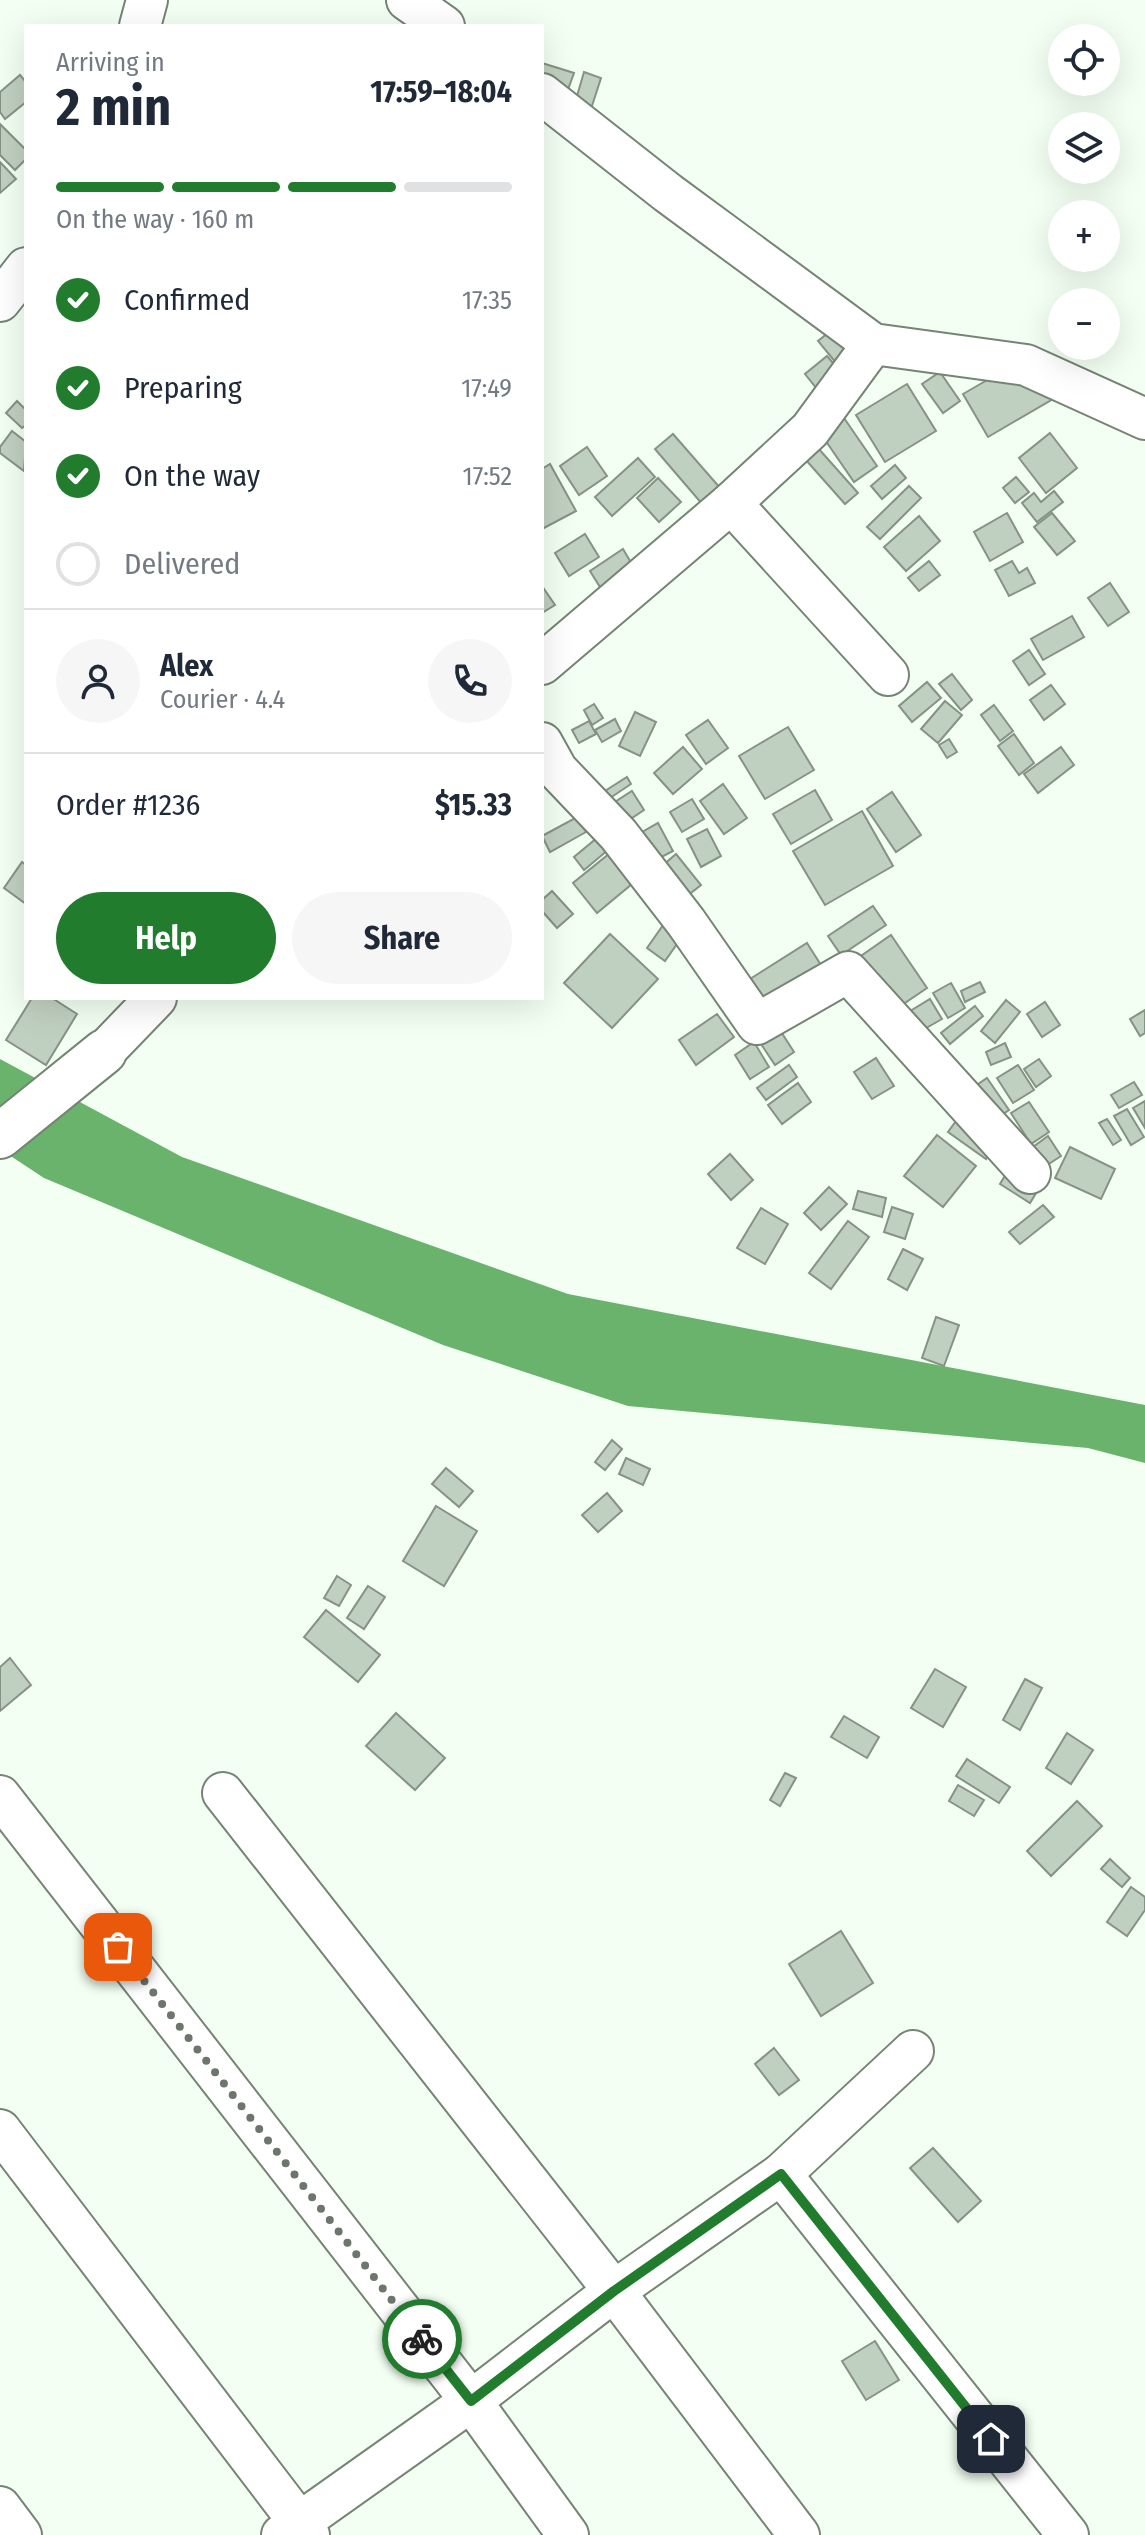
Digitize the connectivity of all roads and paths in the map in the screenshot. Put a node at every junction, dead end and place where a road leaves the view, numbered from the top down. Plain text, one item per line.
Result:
1 (147, 0) edge
2 (407, 0) edge
3 (141, 24) edge
4 (441, 24) edge
5 (544, 96) edge
6 (24, 271) edge
7 (0, 301) edge
8 (873, 344) junction
9 (1145, 419) edge
10 (731, 503) junction
11 (544, 662) edge
12 (888, 675) dead end
13 (544, 747) edge
14 (154, 1000) edge
15 (104, 1052) joint
16 (0, 1136) edge
17 (1030, 1173) dead end
18 (223, 1793) dead end
19 (0, 1796) edge
20 (913, 2051) dead end
21 (0, 2130) edge
22 (781, 2174) junction
23 (614, 2291) junction
24 (471, 2401) junction
25 (0, 2507) edge
26 (296, 2531) edge
27 (21, 2535) edge
28 (568, 2535) edge
29 (799, 2535) edge
30 (1068, 2535) edge

1 - 3 street
2 - 4 street
5 - 8 street
6 - 7 street
8 - 9 street
8 - 10 street
10 - 11 street
10 - 12 street
13 - 17 street
14 - 15 street
15 - 16 street
18 - 23 street
19 - 24 street
20 - 22 street
21 - 26 street
22 - 23 street
22 - 30 street
23 - 24 street
23 - 29 street
24 - 26 street
24 - 28 street
25 - 27 street

